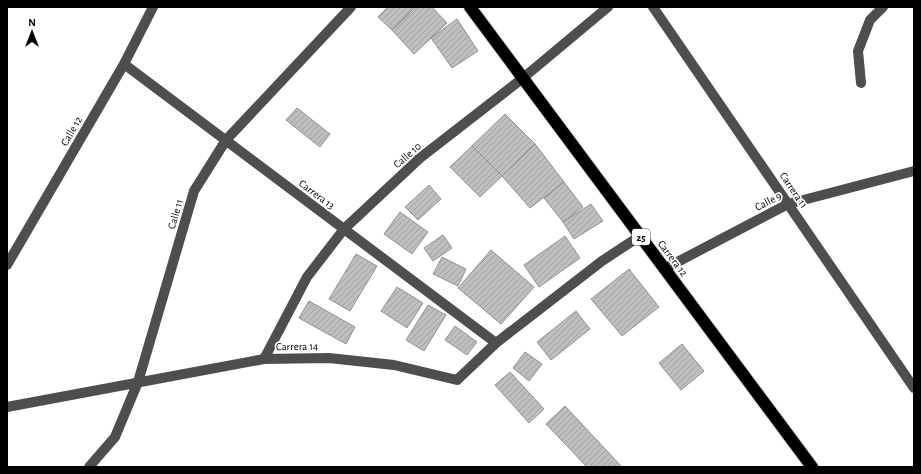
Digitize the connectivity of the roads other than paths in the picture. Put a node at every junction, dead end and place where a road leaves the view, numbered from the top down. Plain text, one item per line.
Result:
1 (153, 7) edge
2 (350, 7) edge
3 (470, 7) edge
4 (608, 7) edge
5 (653, 7) edge
6 (882, 7) edge
7 (124, 64) junction
8 (523, 78) junction
9 (861, 83) dead end
10 (226, 140) junction
11 (914, 171) edge
12 (788, 204) junction
13 (344, 229) junction
14 (640, 236) junction
15 (7, 265) edge
16 (664, 269) junction
17 (496, 343) junction
18 (264, 359) junction
19 (138, 382) junction
20 (914, 388) edge
21 (7, 407) edge
22 (89, 467) edge
23 (812, 467) edge

1 - 7 street, Calle 12
2 - 10 street, Calle 11
3 - 8 highway, Carrera 12 / 25
4 - 8 street, Calle 10
5 - 12 street, Carrera 11
6 - 9 street
7 - 10 street, Carrera 13
7 - 15 street, Calle 12
8 - 13 street, Calle 10
8 - 14 highway, Carrera 12 / 25
10 - 13 street, Carrera 13
10 - 19 street, Calle 11
11 - 12 street, Calle 9
12 - 16 street, Calle 9
12 - 20 street, Carrera 11
13 - 17 street, Carrera 13
13 - 18 street, Calle 10
14 - 16 highway, Carrera 12 / 25
14 - 17 street
16 - 23 highway, Carrera 12 / 25
17 - 18 street, Carrera 14
18 - 19 street, Carrera 14
19 - 21 street, Carrera 14
19 - 22 street, Calle 11

